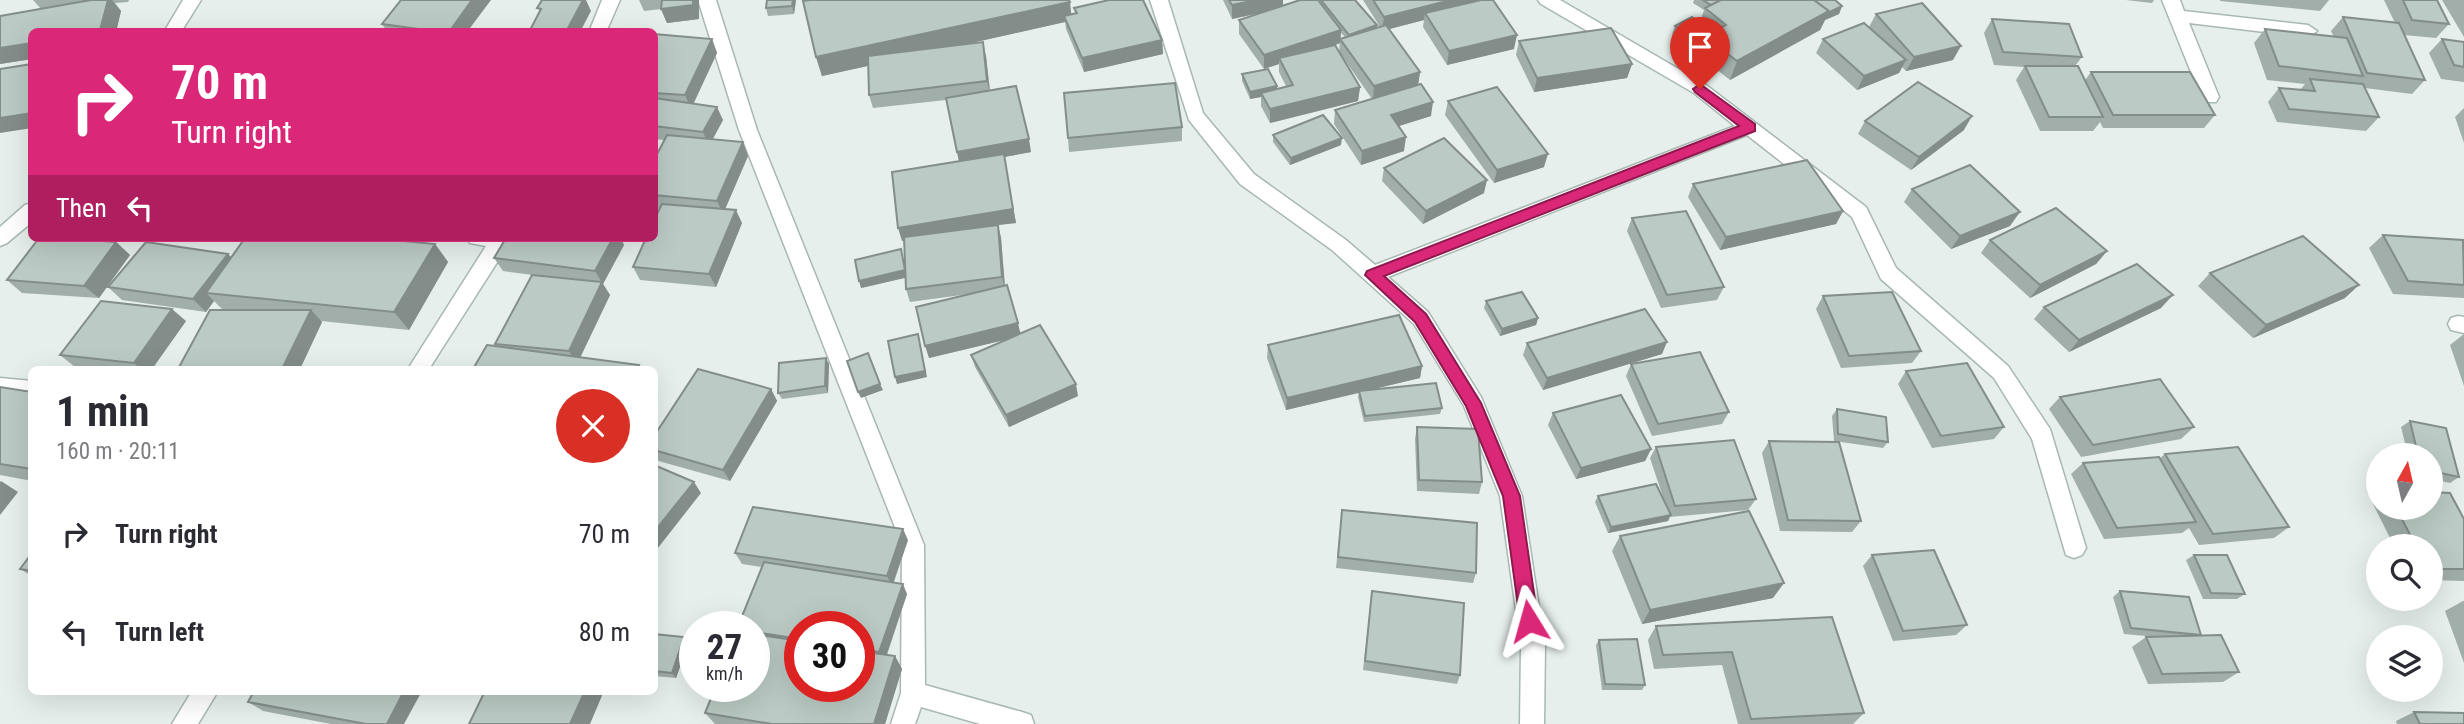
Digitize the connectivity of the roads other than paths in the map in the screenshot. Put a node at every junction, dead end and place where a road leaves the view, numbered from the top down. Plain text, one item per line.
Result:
1 (192, 0) edge
2 (611, 0) edge
3 (707, 0) edge
4 (1159, 0) edge
5 (1547, 0) edge
6 (2174, 8) edge
7 (174, 28) edge
8 (599, 28) edge
9 (2308, 31) edge
10 (2210, 97) dead end
11 (1750, 127) junction
12 (28, 214) edge
13 (0, 238) edge
14 (500, 242) edge
15 (1372, 275) junction
16 (420, 366) edge
17 (0, 387) edge
18 (28, 390) edge
19 (2074, 548) dead end
20 (913, 693) junction
21 (203, 695) edge
22 (184, 724) edge
23 (903, 724) edge
24 (1022, 724) edge
25 (1532, 724) edge

1 - 7 street
2 - 8 street
3 - 20 street
4 - 15 street
5 - 11 street
6 - 9 street
6 - 10 street
11 - 15 street
11 - 19 street
12 - 13 street
14 - 16 street
15 - 25 street
17 - 18 street
20 - 23 street
20 - 24 street
21 - 22 street

